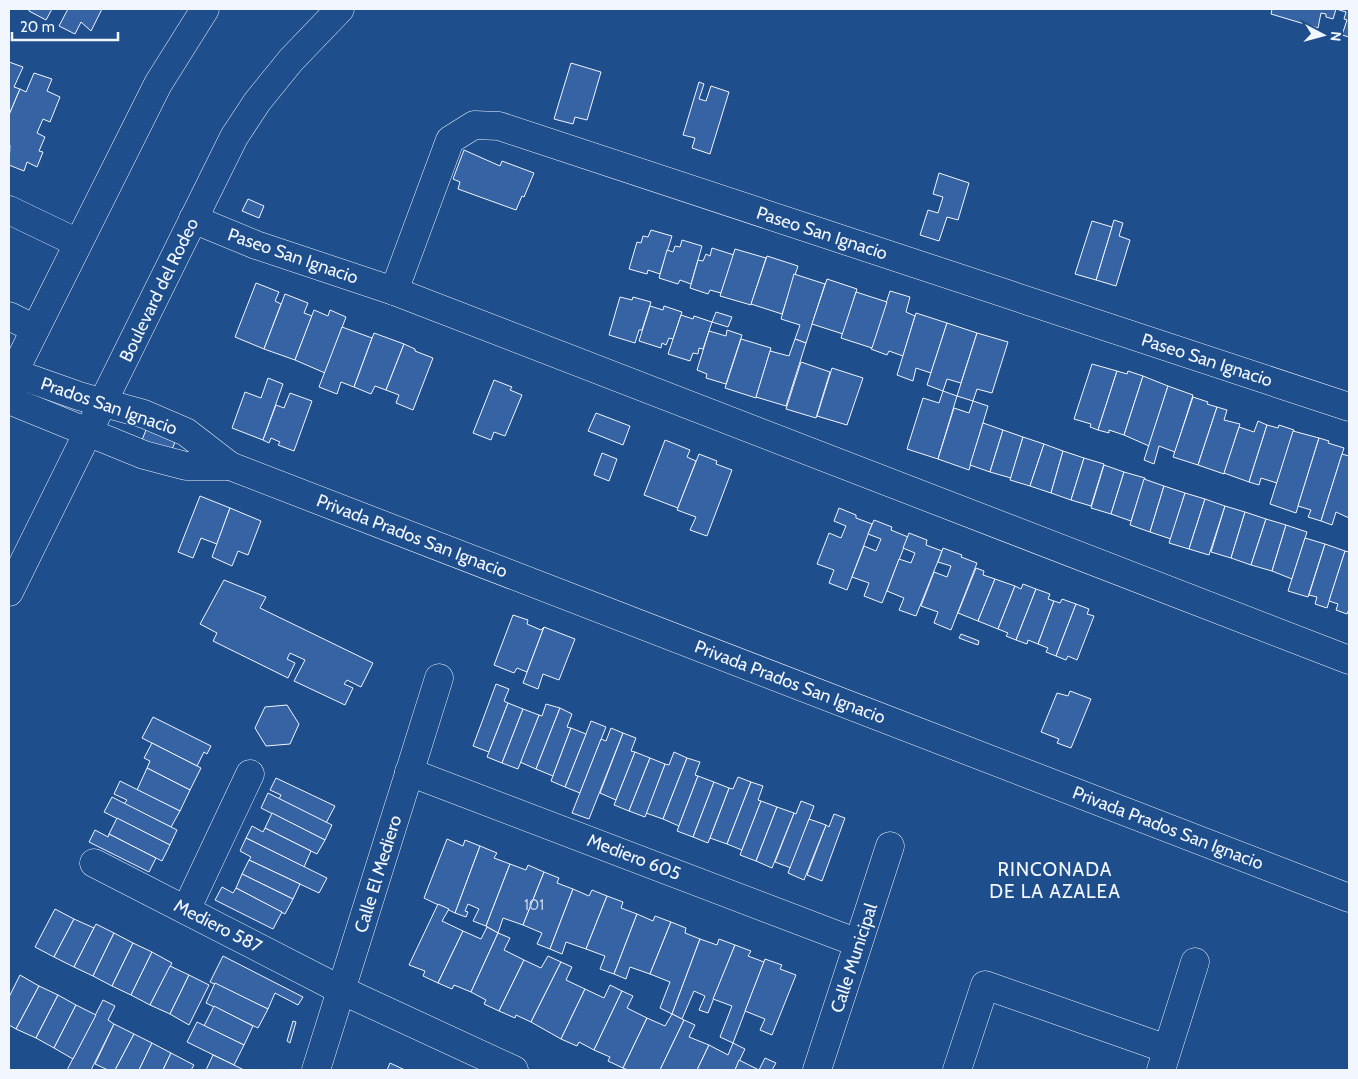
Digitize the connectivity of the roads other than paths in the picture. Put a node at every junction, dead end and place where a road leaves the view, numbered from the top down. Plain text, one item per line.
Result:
1 (205, 9) edge
2 (340, 9) edge
3 (9, 210) edge
4 (193, 220) junction
5 (78, 243) junction
6 (394, 291) junction
7 (9, 316) edge
8 (35, 329) junction
9 (12, 378) edge
10 (9, 400) edge
11 (104, 403) junction
12 (1349, 407) edge
13 (88, 431) junction
14 (230, 466) junction
15 (9, 592) edge
16 (1349, 660) edge
17 (439, 678) dead end
18 (410, 772) junction
19 (250, 774) dead end
20 (890, 846) dead end
21 (94, 863) dead end
22 (1349, 898) edge
23 (186, 910) junction
24 (858, 943) junction
25 (1195, 962) dead end
26 (341, 990) junction
27 (1164, 1060) edge
28 (316, 1070) edge
29 (514, 1070) edge
30 (817, 1070) edge
31 (957, 1070) edge

1 - 5 street
2 - 4 street, Boulevard del Rodeo
3 - 5 street
4 - 6 street, Paseo San Ignacio
4 - 11 street, Boulevard del Rodeo
5 - 8 street
6 - 12 street, Paseo San Ignacio
6 - 16 street, Paseo San Ignacio
7 - 8 street
8 - 9 street
9 - 11 street, Prados San Ignacio
10 - 13 street, Prados San Ignacio
11 - 13 street, Boulevard del Rodeo
11 - 14 street, Prados San Ignacio
13 - 14 street, Prados San Ignacio
13 - 15 street, Boulevard del Rodeo
14 - 22 street, Privada Prados San Ignacio
17 - 18 street, Calle El Mediero
18 - 24 street, Mediero 605
18 - 26 street, Calle El Mediero
19 - 23 street
20 - 24 street, Calle Municipal
21 - 23 street, Mediero 587
23 - 26 street, Mediero 587
24 - 30 street, Calle Municipal
25 - 27 street
26 - 28 street, Calle El Mediero
26 - 29 street, Mediero 587
27 - 31 street

